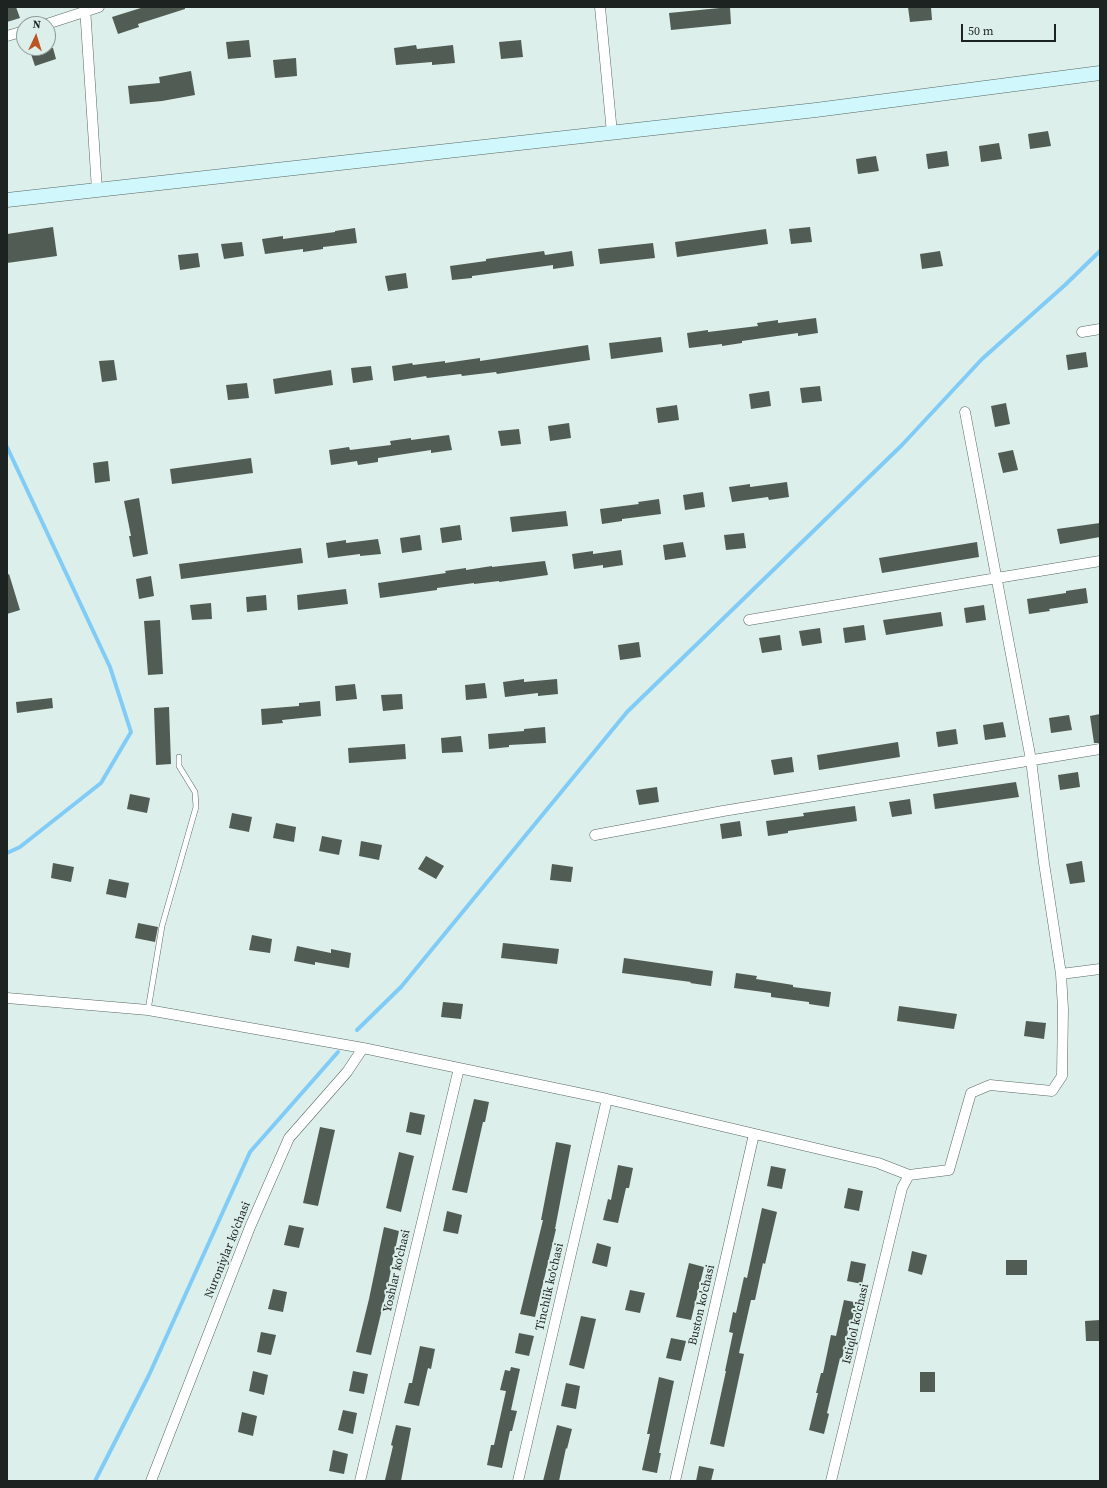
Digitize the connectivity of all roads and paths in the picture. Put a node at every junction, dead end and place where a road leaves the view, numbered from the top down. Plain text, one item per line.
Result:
1 (99, 7) edge
2 (600, 7) edge
3 (85, 9) edge
4 (56, 20) edge
5 (1100, 72) edge
6 (612, 133) junction
7 (97, 190) junction
8 (7, 200) edge
9 (1100, 329) edge
10 (1082, 332) dead end
11 (965, 412) dead end
12 (1100, 562) edge
13 (997, 578) junction
14 (749, 620) dead end
15 (1100, 749) edge
16 (179, 757) dead end
17 (1031, 760) junction
18 (595, 836) dead end
19 (1100, 969) edge
20 (1061, 974) junction
21 (7, 998) edge
22 (148, 1010) junction
23 (363, 1048) junction
24 (459, 1068) junction
25 (607, 1099) junction
26 (754, 1134) junction
27 (909, 1175) junction
28 (151, 1481) edge
29 (360, 1481) edge
30 (518, 1481) edge
31 (675, 1481) edge
32 (831, 1481) edge

1 - 3 street
2 - 6 street
3 - 4 street
3 - 7 street
5 - 6 main road
6 - 7 main road
7 - 8 main road
9 - 10 street
11 - 13 street
12 - 13 street
13 - 14 street
13 - 17 street
15 - 17 street
16 - 22 lane
17 - 18 street
17 - 20 street
19 - 20 street
20 - 27 street
21 - 22 street
22 - 23 street
23 - 24 street
23 - 28 street, Nuroniylar ko'chasi
24 - 25 street
24 - 29 street, Yoshlar ko'chasi
25 - 26 street
25 - 30 street, Tinchlik ko'chasi
26 - 27 street
26 - 31 street, Buston ko'chasi
27 - 32 street, Istiqlol ko'chasi

